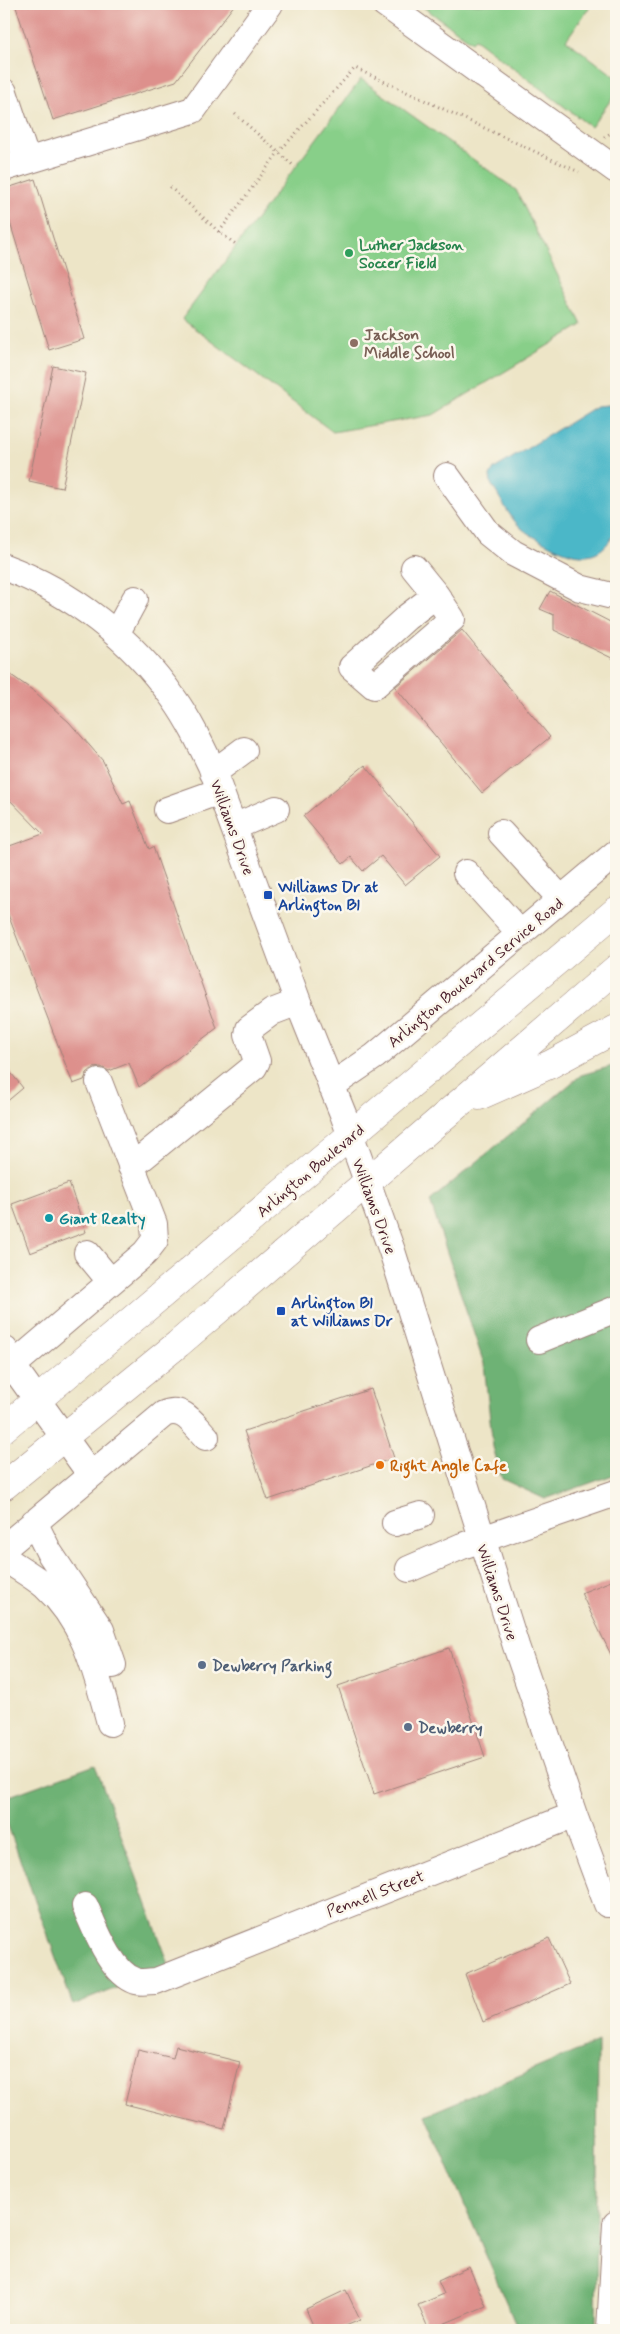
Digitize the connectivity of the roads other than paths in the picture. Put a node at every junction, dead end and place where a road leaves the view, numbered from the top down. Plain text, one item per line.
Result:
1 (270, 4) edge
2 (385, 4) edge
3 (4, 92) edge
4 (15, 165) edge
5 (616, 170) edge
6 (447, 476) dead end
7 (4, 567) edge
8 (414, 568) dead end
9 (436, 595) dead end
10 (616, 597) edge
11 (135, 598) dead end
12 (116, 634) junction
13 (244, 750) dead end
14 (217, 782) junction
15 (276, 809) dead end
16 (167, 810) dead end
17 (234, 827) junction
18 (500, 833) dead end
19 (616, 853) edge
20 (466, 873) dead end
21 (561, 899) junction
22 (616, 911) edge
23 (521, 934) junction
24 (616, 970) edge
25 (298, 1002) junction
26 (616, 1029) edge
27 (99, 1082) dead end
28 (331, 1086) junction
29 (454, 1106) junction
30 (350, 1136) junction
31 (131, 1167) junction
32 (366, 1181) junction
33 (87, 1253) dead end
34 (111, 1282) junction
35 (616, 1309) edge
36 (539, 1340) dead end
37 (7, 1362) edge
38 (37, 1400) junction
39 (4, 1428) edge
40 (63, 1435) junction
41 (206, 1438) dead end
42 (91, 1475) junction
43 (4, 1486) edge
44 (616, 1492) edge
45 (421, 1514) dead end
46 (34, 1522) junction
47 (395, 1523) dead end
48 (482, 1540) junction
49 (4, 1548) edge
50 (4, 1558) edge
51 (410, 1569) dead end
52 (104, 1668) junction
53 (110, 1723) dead end
54 (574, 1815) junction
55 (607, 1904) dead end
56 (85, 1906) dead end
57 (616, 2224) edge
58 (610, 2330) edge

1 - 4 street
2 - 5 street
3 - 4 street
6 - 10 street
7 - 12 street, Williams Drive
8 - 9 street
11 - 12 street
12 - 14 street, Williams Drive
13 - 14 street
14 - 16 street
14 - 17 street, Williams Drive
15 - 17 street
17 - 25 street, Williams Drive
18 - 21 street
19 - 21 street, Arlington Boulevard Service Road
20 - 23 street
21 - 23 street, Arlington Boulevard Service Road
22 - 30 main road, Arlington Boulevard
23 - 28 street, Arlington Boulevard Service Road
24 - 29 main road
25 - 28 street, Williams Drive
25 - 31 street
26 - 29 main road
27 - 31 street
28 - 30 street, Williams Drive
29 - 32 main road
30 - 32 street, Williams Drive
30 - 38 main road, Arlington Boulevard
31 - 34 street
32 - 40 main road
32 - 48 street, Williams Drive
33 - 34 street
34 - 37 street
35 - 36 street
37 - 38 street
38 - 39 main road, Arlington Boulevard
38 - 40 street
40 - 42 street
40 - 43 main road
41 - 42 street
42 - 46 street
44 - 48 street
45 - 47 street
46 - 49 street
46 - 52 street
48 - 51 street
48 - 54 street, Williams Drive
50 - 52 street
52 - 53 street
54 - 55 street, Williams Drive
54 - 56 street, Pennell Street
57 - 58 street

